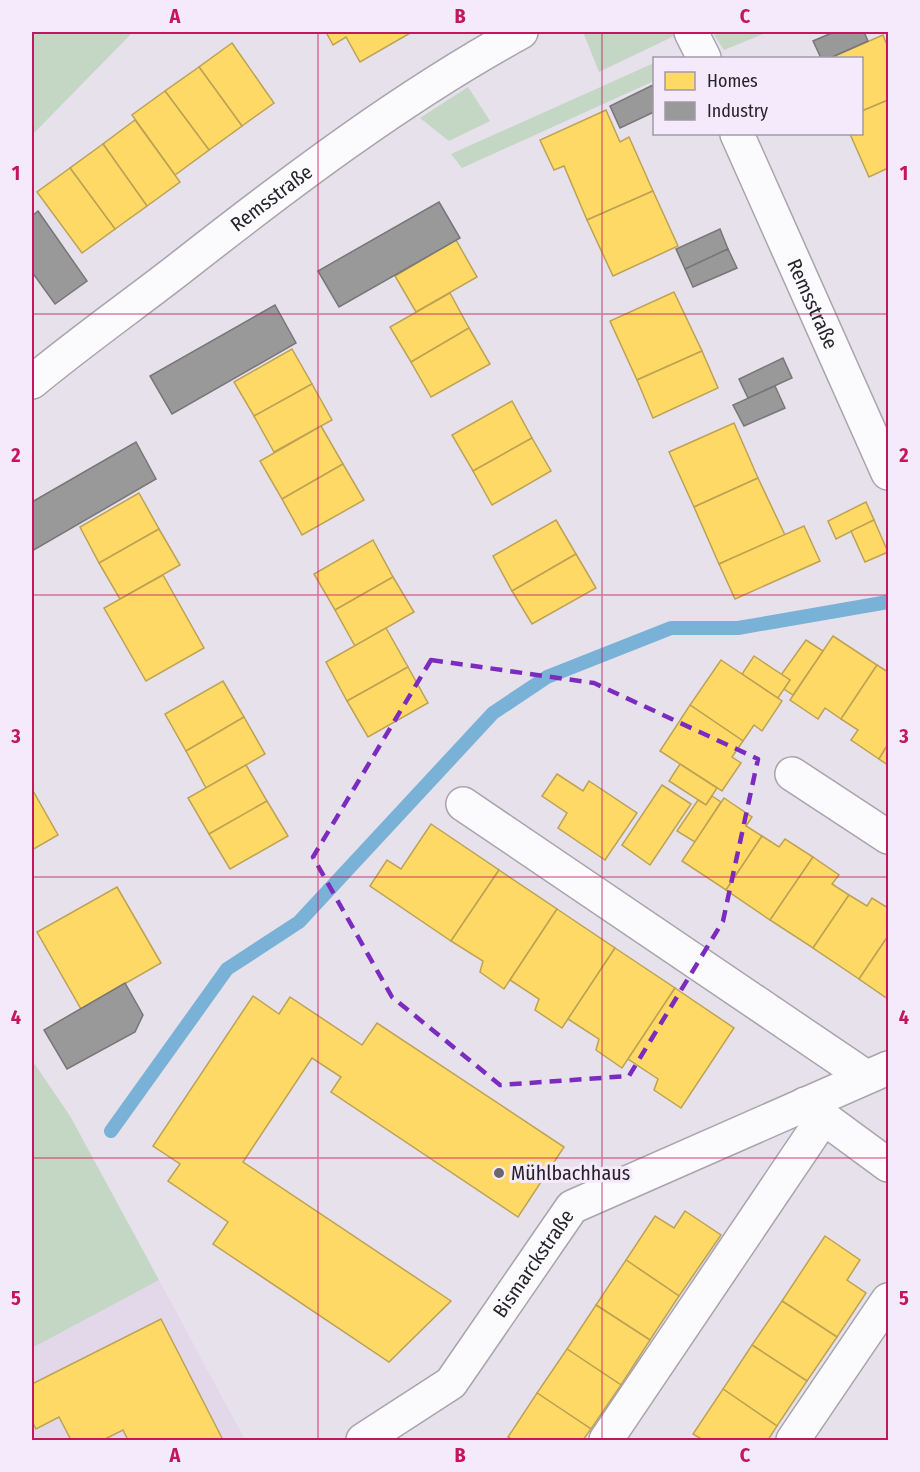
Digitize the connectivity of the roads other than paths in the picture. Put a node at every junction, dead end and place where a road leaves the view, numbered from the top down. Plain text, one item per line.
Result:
1 (521, 32) edge
2 (692, 32) edge
3 (704, 57) edge
4 (737, 135) edge
5 (32, 382) edge
6 (888, 473) edge
7 (792, 774) dead end
8 (463, 804) dead end
9 (888, 837) edge
10 (877, 1073) edge
11 (814, 1111) junction
12 (888, 1165) edge
13 (888, 1300) edge
14 (363, 1440) edge
15 (606, 1440) edge
16 (793, 1440) edge

1 - 5 street, Remsstraße
2 - 3 street
4 - 6 street, Remsstraße
7 - 9 street
8 - 10 street
10 - 11 street, Bismarckstraße
11 - 12 street
11 - 14 street, Bismarckstraße
11 - 15 street
13 - 16 street

